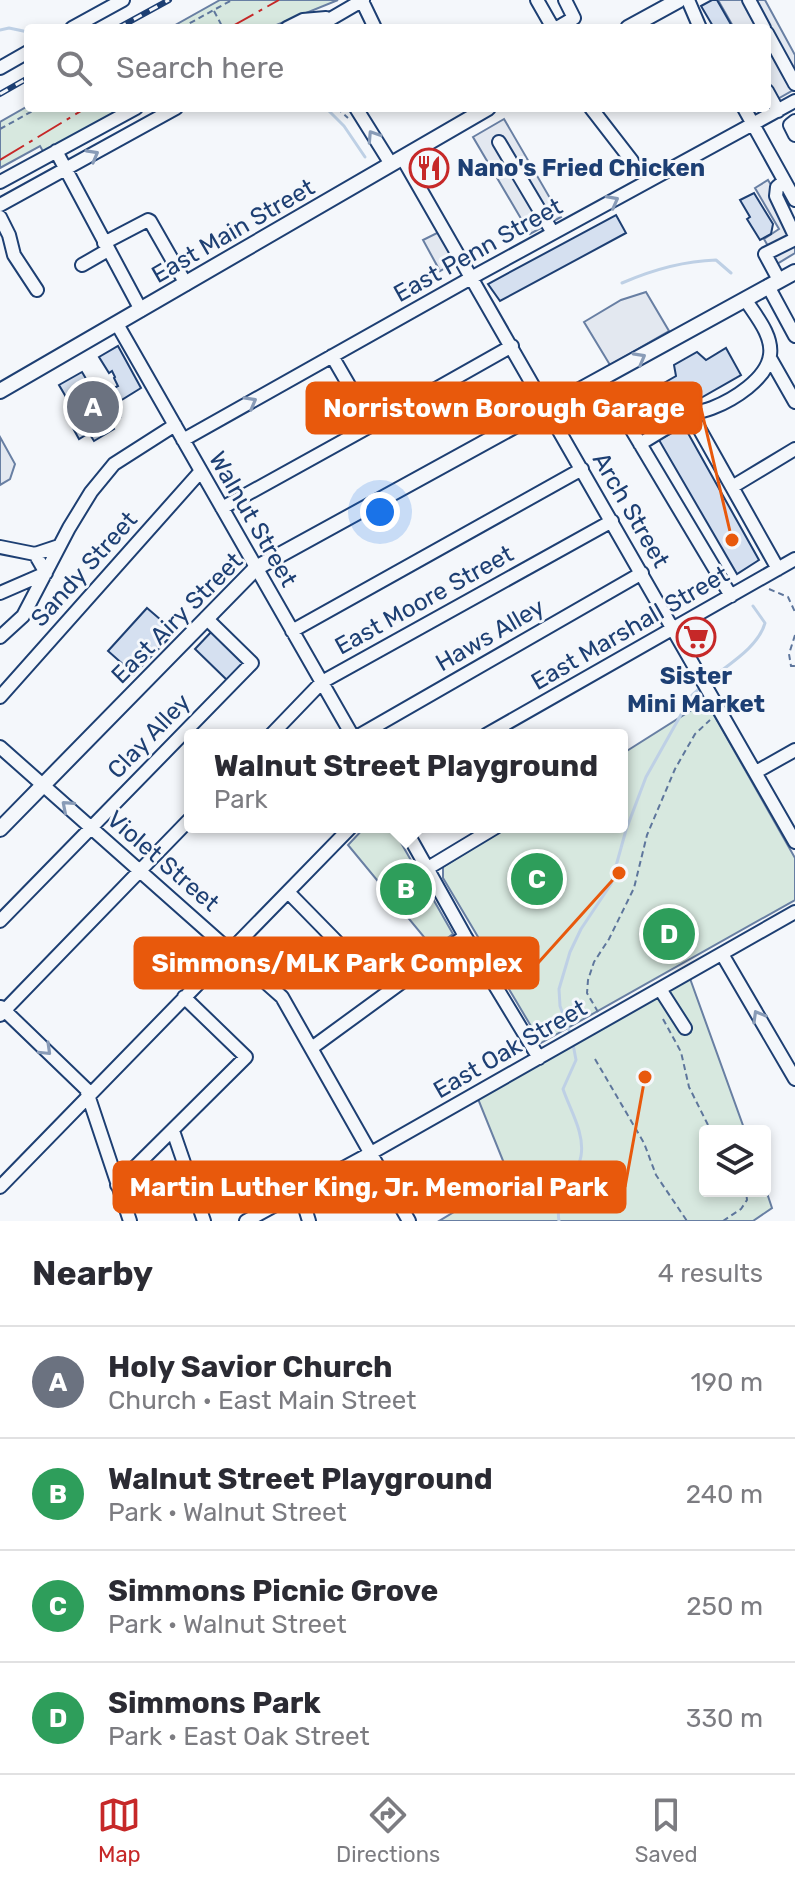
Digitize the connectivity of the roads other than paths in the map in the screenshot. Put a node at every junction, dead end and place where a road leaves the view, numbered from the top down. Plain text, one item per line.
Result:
1 (123, 0) edge
2 (362, 0) edge
3 (537, 0) edge
4 (565, 0) edge
5 (679, 0) edge
6 (688, 0) edge
7 (749, 0) edge
8 (329, 18) junction
9 (79, 24) edge
10 (295, 24) edge
11 (321, 24) edge
12 (373, 24) edge
13 (552, 24) edge
14 (563, 24) edge
15 (635, 24) edge
16 (698, 24) edge
17 (762, 24) edge
18 (771, 40) edge
19 (24, 54) edge
20 (0, 68) edge
21 (795, 84) edge
22 (771, 98) edge
23 (795, 101) edge
24 (778, 111) junction
25 (129, 112) edge
26 (169, 112) edge
27 (359, 112) edge
28 (481, 112) edge
29 (594, 112) edge
30 (746, 112) edge
31 (795, 121) edge
32 (754, 125) junction
33 (795, 135) edge
34 (499, 142) dead end
35 (56, 151) junction
36 (397, 161) junction
37 (632, 161) dead end
38 (65, 171) junction
39 (0, 182) edge
40 (791, 190) edge
41 (0, 205) edge
42 (0, 217) edge
43 (553, 233) junction
44 (795, 238) edge
45 (106, 246) junction
46 (82, 265) dead end
47 (795, 272) edge
48 (471, 278) junction
49 (774, 283) junction
50 (186, 284) junction
51 (37, 290) dead end
52 (745, 299) junction
53 (141, 310) junction
54 (117, 324) junction
55 (795, 336) edge
56 (512, 346) junction
57 (332, 356) junction
58 (770, 358) junction
59 (602, 380) junction
60 (0, 391) edge
61 (795, 402) edge
62 (547, 409) junction
63 (691, 414) junction
64 (175, 425) junction
65 (372, 425) junction
66 (183, 440) junction
67 (640, 444) junction
68 (795, 449) edge
69 (582, 469) junction
70 (201, 471) junction
71 (732, 487) junction
72 (222, 508) junction
73 (612, 521) junction
74 (59, 546) junction
75 (0, 547) edge
76 (35, 554) junction
77 (795, 559) edge
78 (256, 568) junction
79 (778, 569) junction
80 (46, 573) junction
81 (642, 573) junction
82 (0, 593) edge
83 (731, 596) junction
84 (206, 618) junction
85 (674, 628) junction
86 (292, 631) junction
87 (0, 637) edge
88 (322, 682) junction
89 (0, 697) edge
90 (187, 729) edge
91 (277, 729) edge
92 (349, 729) edge
93 (370, 729) edge
94 (497, 729) edge
95 (184, 732) edge
96 (0, 747) edge
97 (795, 750) edge
98 (756, 772) junction
99 (42, 785) junction
100 (184, 825) edge
101 (91, 827) junction
102 (0, 829) edge
103 (345, 833) edge
104 (408, 833) edge
105 (486, 833) edge
106 (794, 838) edge
107 (428, 868) junction
108 (140, 870) junction
109 (288, 892) junction
110 (795, 912) edge
111 (0, 921) edge
112 (465, 936) junction
113 (337, 942) dead end
114 (232, 949) junction
115 (722, 954) junction
116 (660, 989) junction
117 (184, 997) junction
118 (1, 1011) edge
119 (685, 1028) dead end
120 (313, 1047) junction
121 (539, 1058) junction
122 (795, 1079) edge
123 (90, 1096) junction
124 (173, 1131) junction
125 (371, 1153) junction
126 (117, 1185) junction
127 (0, 1187) edge
128 (300, 1192) junction
129 (130, 1221) edge
130 (204, 1221) edge
131 (246, 1221) edge
132 (309, 1221) edge
133 (409, 1221) edge

1 - 9 street
2 - 8 street
2 - 12 street
3 - 13 street
4 - 14 street
5 - 15 main road
6 - 16 street
7 - 17 street
8 - 10 street
8 - 11 street
18 - 21 street
19 - 20 street
22 - 24 street
23 - 24 street, East Penn Street
24 - 32 street, East Penn Street
25 - 35 street
38 -> 26 street
36 -> 27 street, Arch Street
28 - 36 main road, East Main Street
29 - 37 street
30 - 32 street
31 - 33 street
32 - 40 street
43 -> 32 street, East Penn Street
34 - 43 street
35 - 38 street
35 - 39 street
36 - 48 street, Arch Street
36 - 50 main road, East Main Street
38 - 41 street
38 - 45 street
40 - 44 street
42 - 51 street
43 - 48 street, East Penn Street
44 - 49 street
45 - 46 street
45 - 50 street
45 - 53 street
47 - 49 main road, East Airy Street
48 - 56 street, Arch Street
48 - 57 street, East Penn Street
49 - 52 main road, East Airy Street
49 - 55 street
50 - 53 main road, East Main Street
52 - 58 street
59 -> 52 main road, East Airy Street
53 - 54 main road, East Main Street
54 - 60 main road, East Main Street
54 - 64 street, Walnut Street
56 - 62 street, Arch Street
56 - 65 street
57 - 65 street
66 -> 57 street, East Penn Street
58 - 61 street
58 - 63 street
59 - 62 main road, East Airy Street
59 - 67 street
62 - 69 street, Arch Street
62 - 78 main road, East Airy Street
63 - 67 street
63 - 71 street
64 - 66 street, Walnut Street
64 - 74 street
65 - 72 street
66 - 70 street, Walnut Street
67 - 83 street
68 - 71 street
69 - 73 street, Arch Street
69 - 86 street
70 - 72 street, Walnut Street
70 - 89 street, Sandy Street
71 - 79 street
72 - 78 street, Walnut Street
73 - 81 street, Arch Street
73 - 88 street, East Moore Street
74 - 76 street
74 - 80 street
75 - 76 street
76 - 80 street
77 - 79 street, East Marshall Street
78 - 84 main road, East Airy Street
78 - 86 street, Walnut Street
79 - 83 street, East Marshall Street
80 - 82 street
80 - 87 street
81 - 85 street, Arch Street
81 - 93 street, Haws Alley
83 - 85 street, East Marshall Street
84 - 90 street, Clay Alley
84 - 99 main road, East Airy Street
85 - 94 street, East Marshall Street
85 - 98 street, Arch Street
86 - 88 street, Walnut Street
88 - 91 street, East Moore Street
88 - 92 street, Walnut Street
95 - 101 street, Clay Alley
96 - 99 street, Violet Street
97 - 98 street
98 - 106 street, Arch Street
101 -> 99 street, Violet Street
99 - 102 main road, East Airy Street
100 - 108 street
101 - 108 street, Violet Street
101 - 111 street, Clay Alley
103 - 109 street
104 - 107 street
105 - 107 street
107 - 112 street
108 - 114 street, Violet Street
108 - 118 street
109 - 113 street
109 - 114 street
110 - 115 street, East Oak Street
112 - 120 street
112 - 121 street
114 - 117 street
114 - 120 street, Violet Street
115 - 116 street, East Oak Street
122 -> 115 street
116 - 119 street
116 - 121 street, East Oak Street
117 - 123 street
117 - 124 street
118 -> 123 street
120 - 125 street, Violet Street
121 - 125 street, East Oak Street
123 - 126 street
123 - 127 street
124 - 126 street
124 - 130 street
125 - 128 street, East Oak Street
125 - 133 street, Violet Street
126 - 129 street
128 - 131 street, East Oak Street
128 - 132 street

